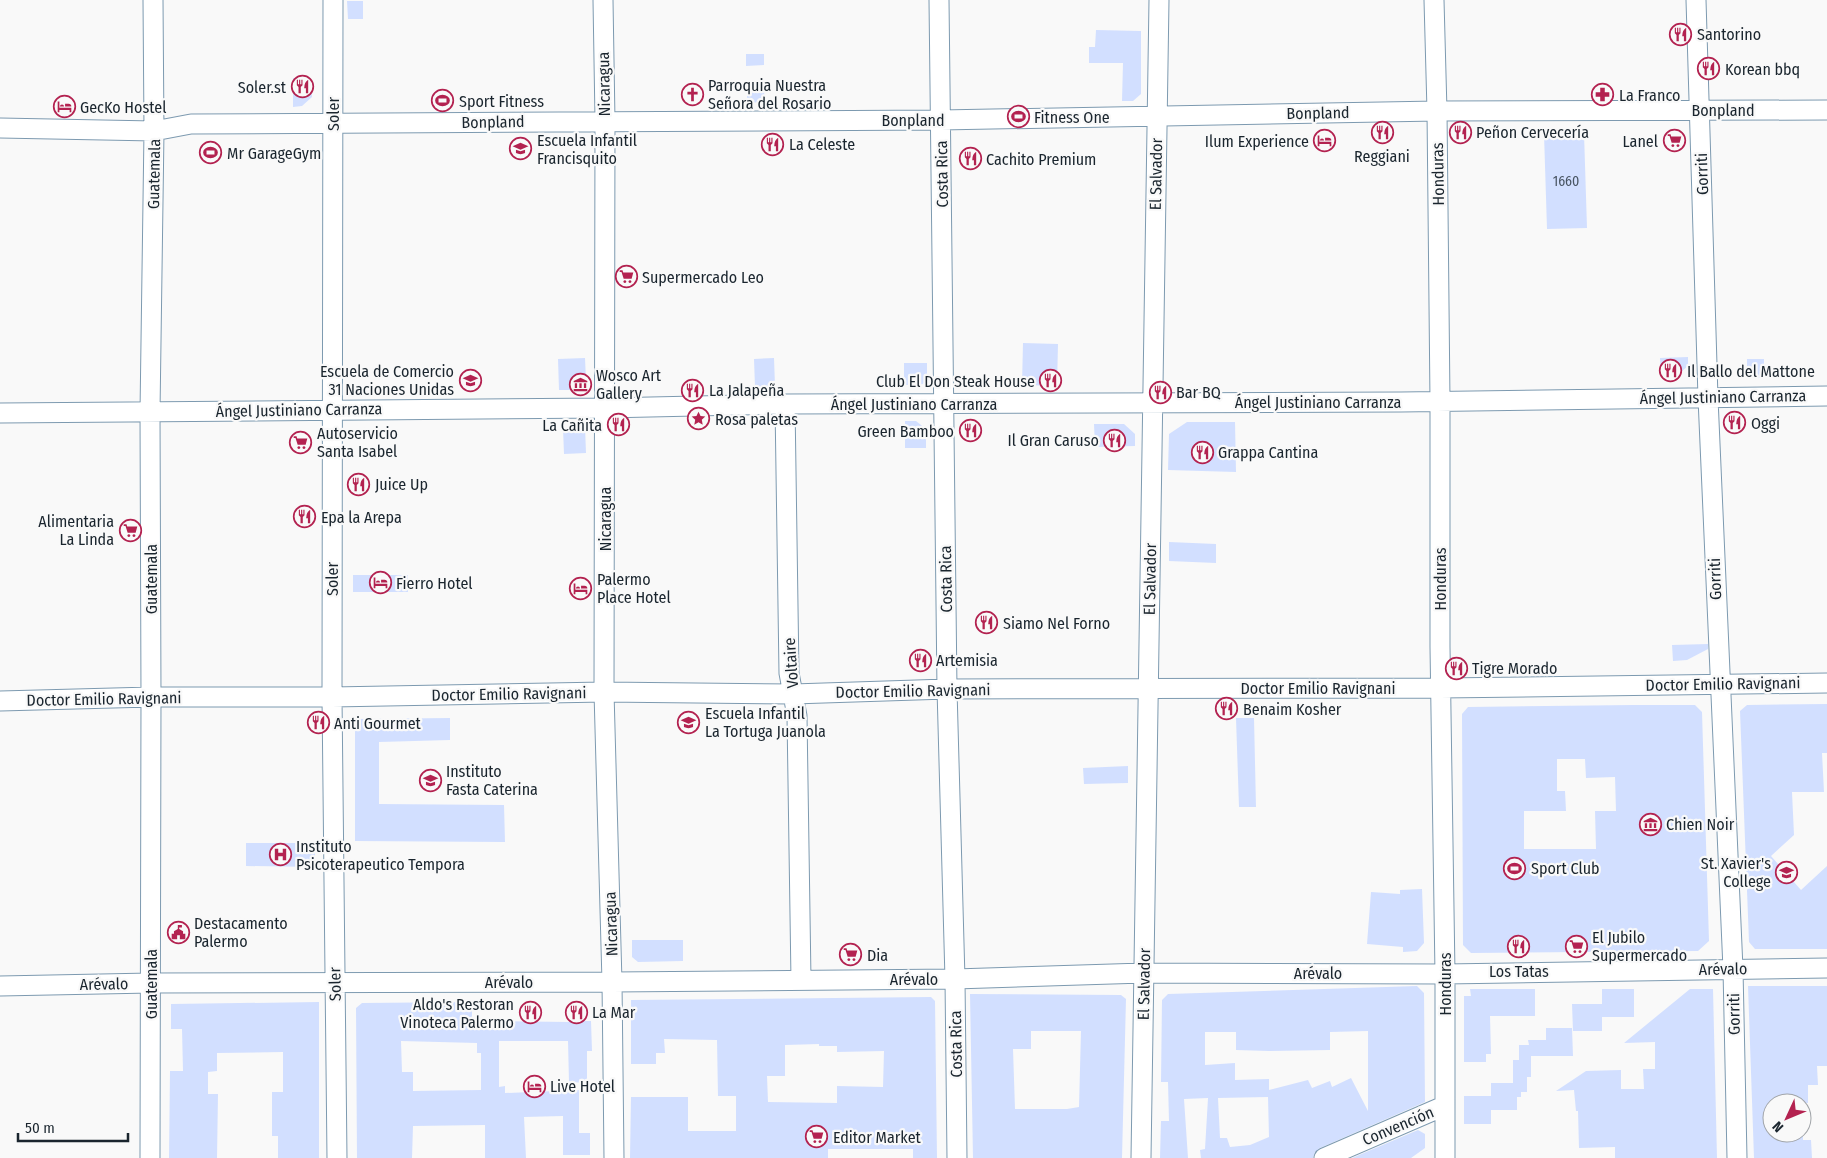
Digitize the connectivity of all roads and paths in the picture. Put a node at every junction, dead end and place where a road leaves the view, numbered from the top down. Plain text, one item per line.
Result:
1 (153, 0) edge
2 (333, 0) edge
3 (603, 0) edge
4 (939, 0) edge
5 (1159, 0) edge
6 (1434, 0) edge
7 (1696, 0) edge
8 (1700, 110) junction
9 (1827, 110) edge
10 (1437, 111) junction
11 (1157, 116) junction
12 (605, 120) junction
13 (941, 120) junction
14 (333, 124) junction
15 (0, 128) edge
16 (154, 131) junction
17 (1827, 396) edge
18 (1708, 398) junction
19 (1440, 401) junction
20 (1154, 402) junction
21 (785, 404) junction
22 (944, 405) junction
23 (605, 408) junction
24 (332, 410) junction
25 (150, 412) junction
26 (0, 413) edge
27 (1827, 683) edge
28 (1719, 684) junction
29 (1440, 688) junction
30 (947, 689) junction
31 (1147, 689) junction
32 (604, 692) junction
33 (793, 694) junction
34 (151, 697) junction
35 (332, 698) junction
36 (0, 701) edge
37 (1827, 968) edge
38 (1733, 969) junction
39 (1144, 973) junction
40 (1445, 974) junction
41 (955, 979) junction
42 (801, 980) junction
43 (335, 982) junction
44 (612, 982) junction
45 (151, 983) junction
46 (0, 986) edge
47 (1444, 1106) junction
48 (150, 1158) edge
49 (337, 1158) edge
50 (614, 1158) edge
51 (957, 1158) edge
52 (1141, 1158) edge
53 (1324, 1158) edge
54 (1445, 1158) edge
55 (1737, 1158) edge

1 - 16 street, Guatemala
2 - 14 street, Soler
3 - 12 street, Nicaragua
4 - 13 street, Costa Rica
5 - 11 street, El Salvador
6 - 10 street, Honduras
7 - 8 street, Gorriti
8 - 9 street, Bonpland
8 - 10 street, Bonpland
8 - 18 street, Gorriti
10 - 11 street, Bonpland
10 - 19 street, Honduras
11 - 13 street, Bonpland
11 - 20 street, El Salvador
12 - 13 street, Bonpland
12 - 14 street, Bonpland
12 - 23 street, Nicaragua
13 - 22 street, Costa Rica
14 - 16 street, Bonpland
14 - 24 street, Soler
15 - 16 street, Bonpland
16 - 25 street, Guatemala
17 - 18 street, Ángel Justiniano Carranza
18 - 19 street, Ángel Justiniano Carranza
18 - 28 street, Gorriti
19 - 20 street, Ángel Justiniano Carranza
19 - 29 street, Honduras
20 - 22 street, Ángel Justiniano Carranza
20 - 31 street, El Salvador
21 - 22 street, Ángel Justiniano Carranza
21 - 23 street, Ángel Justiniano Carranza
21 - 33 street, Voltaire
22 - 30 street, Costa Rica
23 - 24 street, Ángel Justiniano Carranza
23 - 32 street, Nicaragua
24 - 25 street, Ángel Justiniano Carranza
24 - 35 street, Soler
25 - 26 street, Ángel Justiniano Carranza
25 - 34 street, Guatemala
27 - 28 street, Doctor Emilio Ravignani
28 - 29 street, Doctor Emilio Ravignani
28 - 38 street, Gorriti
29 - 31 street, Doctor Emilio Ravignani
29 - 40 street, Honduras
30 - 31 street, Doctor Emilio Ravignani
30 - 33 street, Doctor Emilio Ravignani
30 - 41 street, Costa Rica
31 - 39 street, El Salvador
32 - 33 street, Doctor Emilio Ravignani
32 - 35 street, Doctor Emilio Ravignani
32 - 44 street, Nicaragua
33 - 42 street, Voltaire
34 - 35 street, Doctor Emilio Ravignani
34 - 36 street, Doctor Emilio Ravignani
34 - 45 street, Guatemala
35 - 43 street, Soler
37 - 38 street, Arévalo
38 - 40 street, Arévalo
38 - 55 street, Gorriti
39 - 40 street, Arévalo
39 - 41 street, Arévalo
39 - 52 street, El Salvador
40 - 47 street, Honduras
41 - 42 street, Arévalo
41 - 51 street, Costa Rica
42 - 44 street, Arévalo
43 - 44 street, Arévalo
43 - 45 street, Arévalo
43 - 49 street, Soler
44 - 50 street, Nicaragua
45 - 46 street, Arévalo
45 - 48 street, Guatemala
47 - 53 street, Convención
47 - 54 street, Honduras

